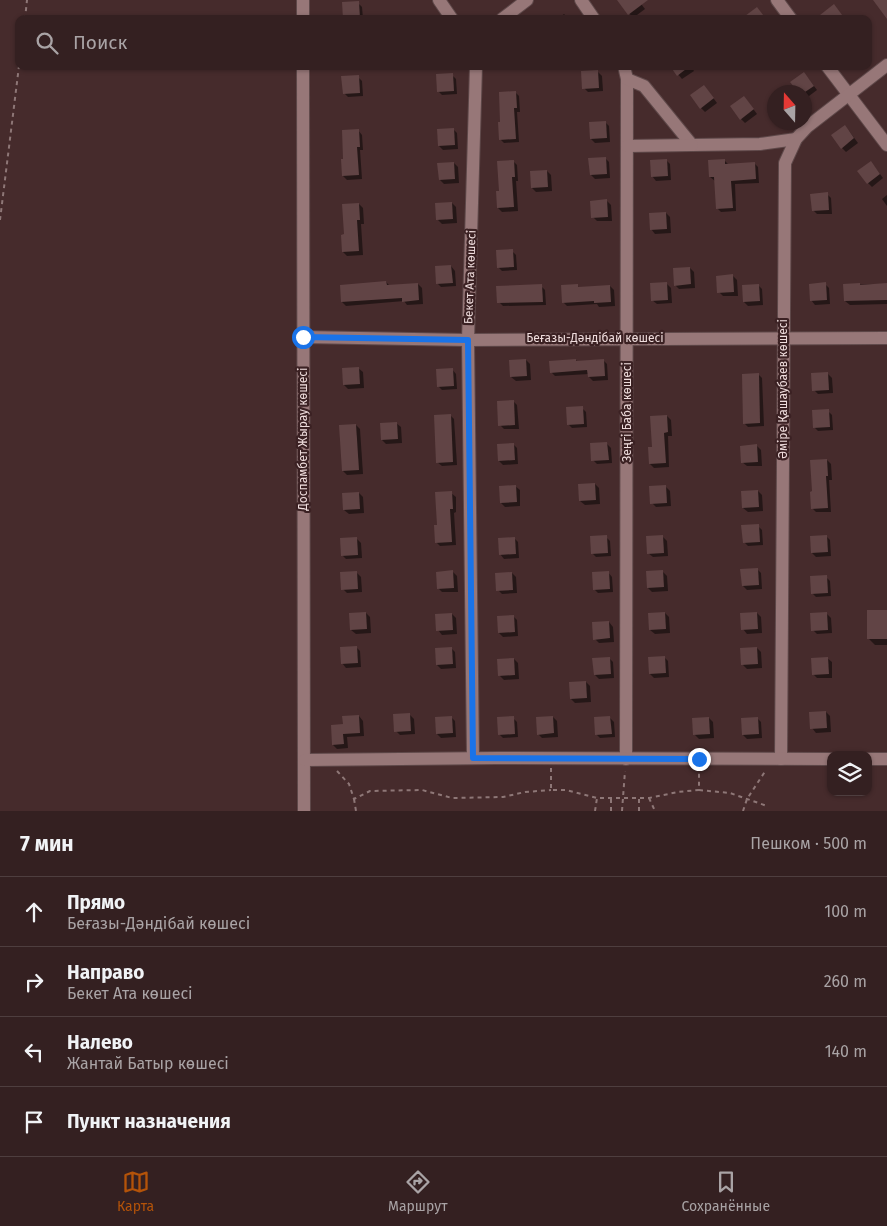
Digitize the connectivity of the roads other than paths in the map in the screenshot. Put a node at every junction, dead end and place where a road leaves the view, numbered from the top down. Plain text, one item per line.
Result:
1 (303, 0) edge
2 (439, 0) edge
3 (528, 0) edge
4 (582, 0) edge
5 (777, 0) edge
6 (303, 15) edge
7 (449, 15) edge
8 (507, 15) edge
9 (591, 15) edge
10 (788, 15) edge
11 (887, 65) edge
12 (303, 70) edge
13 (476, 70) edge
14 (830, 70) edge
15 (626, 72) edge
16 (849, 95) junction
17 (796, 140) junction
18 (692, 145) junction
19 (887, 145) edge
20 (628, 146) junction
21 (303, 337) junction
22 (627, 338) junction
23 (783, 338) junction
24 (887, 338) edge
25 (468, 340) junction
26 (473, 758) junction
27 (626, 759) junction
28 (778, 759) junction
29 (827, 759) edge
30 (872, 759) edge
31 (887, 759) edge
32 (305, 760) junction
33 (304, 811) edge

1 - 6 street
2 - 7 street
3 - 8 street
4 - 9 street
5 - 10 street
11 - 16 street, Әміре Қашаубаев көшесі
12 - 21 street, Доспамбет Жырау көшесі
13 - 25 street, Бекет Ата көшесі
14 - 16 street
15 - 18 street
15 - 20 street, Зеңгі Баба көшесі
16 - 17 street, Әміре Қашаубаев көшесі
16 - 19 street
17 - 18 street
17 - 23 street, Әміре Қашаубаев көшесі
18 - 20 street
20 - 22 street, Зеңгі Баба көшесі
21 - 25 street, Беғазы-Дәндібай көшесі
21 - 32 street, Доспамбет Жырау көшесі
22 - 23 street, Беғазы-Дәндібай көшесі
22 - 25 street, Беғазы-Дәндібай көшесі
22 - 27 street, Зеңгі Баба көшесі
23 - 24 street, Беғазы-Дәндібай көшесі
23 - 28 street, Әміре Қашаубаев көшесі
25 - 26 street, Бекет Ата көшесі
26 - 27 street
26 - 32 street
27 - 28 street
28 - 29 street
30 - 31 street
32 - 33 street, Доспамбет Жырау көшесі

